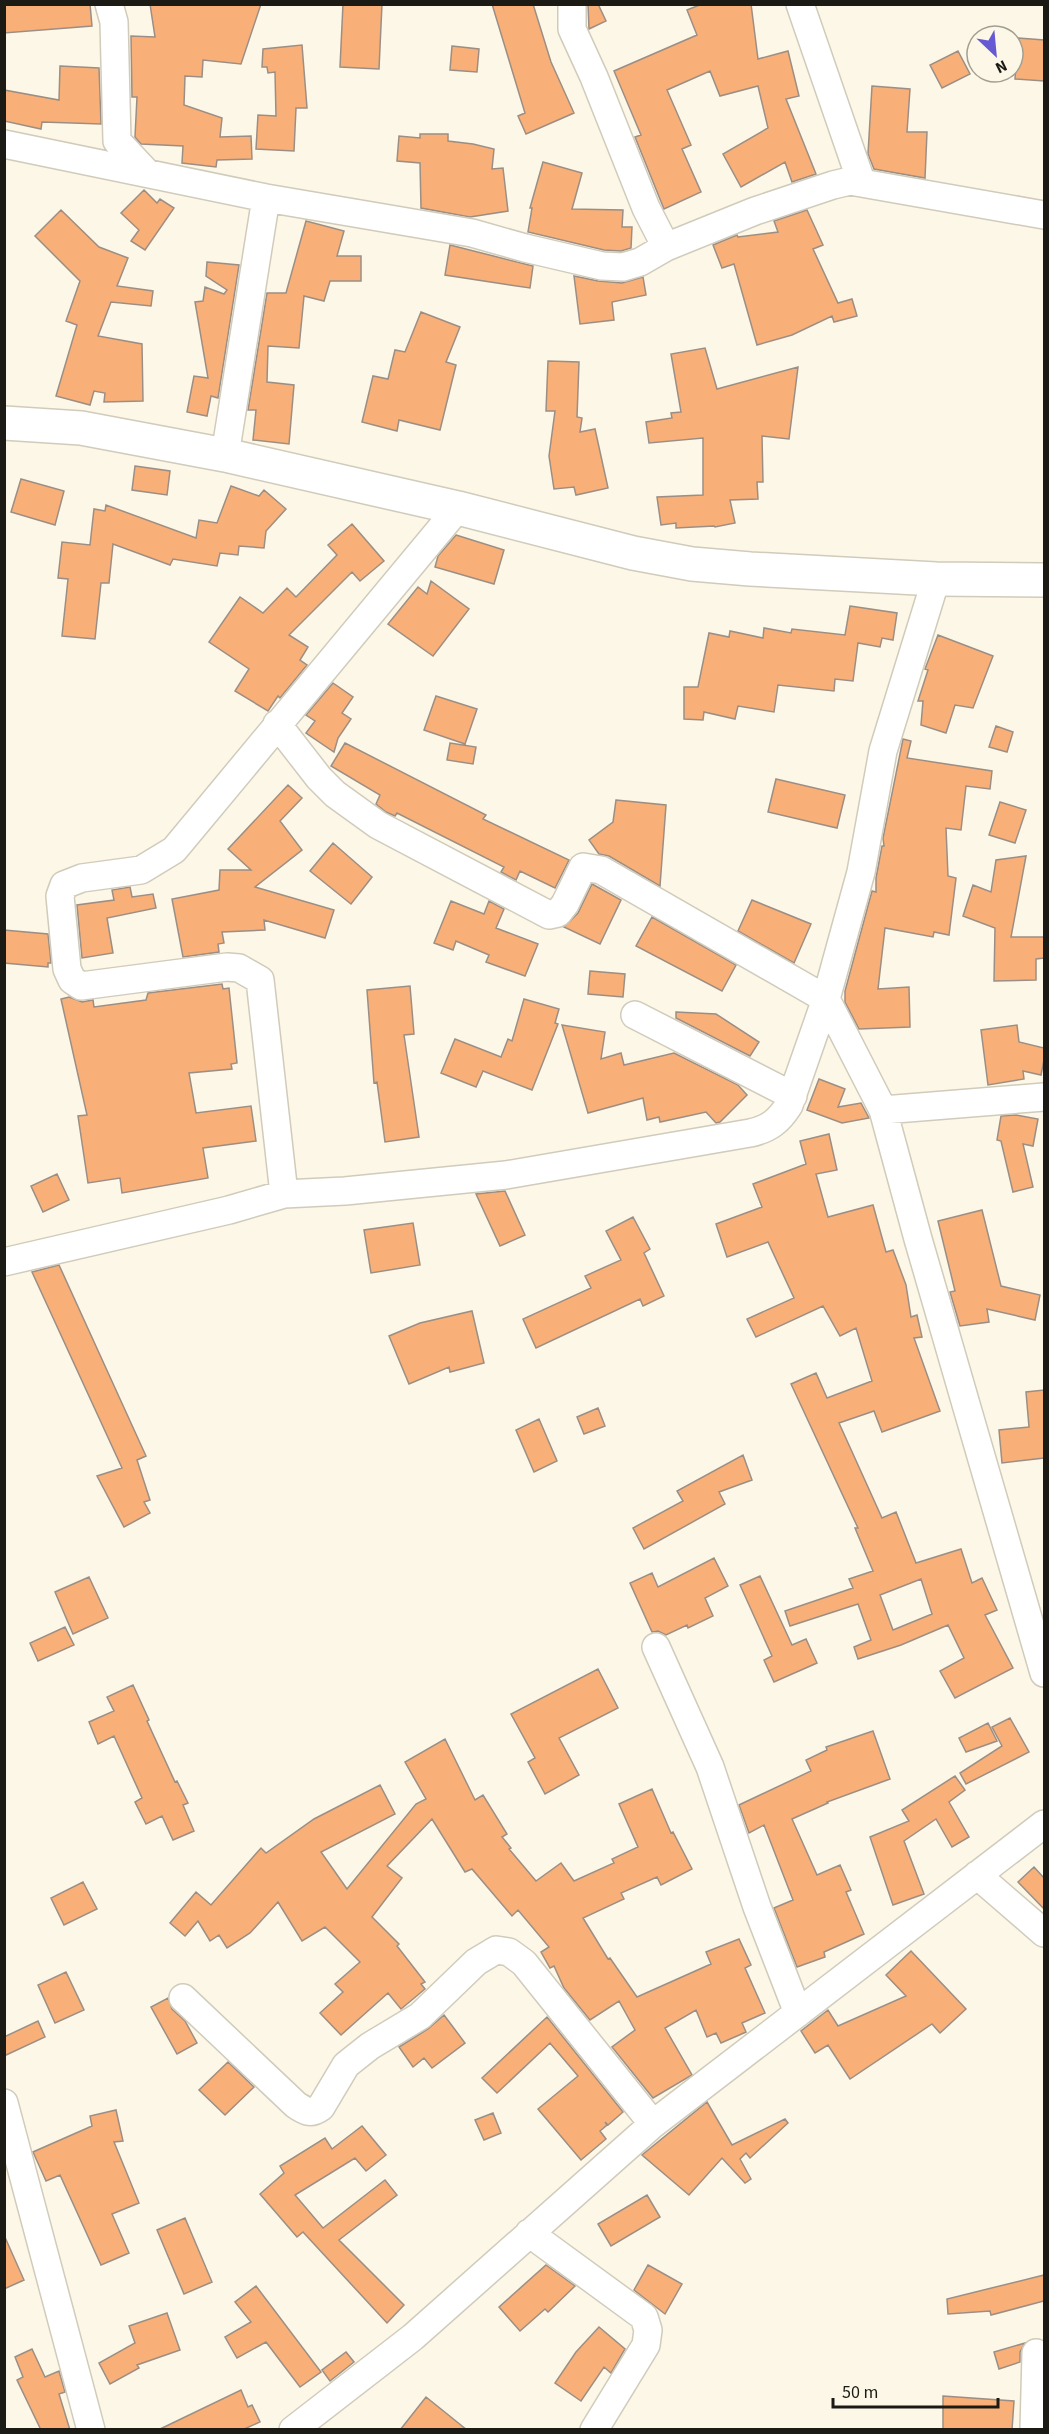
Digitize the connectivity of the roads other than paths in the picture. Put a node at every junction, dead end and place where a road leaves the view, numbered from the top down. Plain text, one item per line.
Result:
1 (109, 4) edge
2 (572, 4) edge
3 (800, 4) edge
4 (4, 144) edge
5 (147, 173) junction
6 (861, 182) junction
7 (266, 198) junction
8 (1044, 215) edge
9 (666, 247) junction
10 (4, 423) edge
11 (225, 455) junction
12 (458, 508) junction
13 (936, 579) junction
14 (1044, 580) edge
15 (277, 724) junction
16 (826, 999) junction
17 (635, 1015) dead end
18 (793, 1096) junction
19 (1044, 1097) edge
20 (883, 1110) junction
21 (284, 1194) junction
22 (4, 1262) edge
23 (656, 1647) dead end
24 (1044, 1673) edge
25 (1044, 1824) edge
26 (977, 1875) junction
27 (1044, 1933) edge
28 (183, 1998) dead end
29 (798, 2013) junction
30 (4, 2103) edge
31 (653, 2124) junction
32 (530, 2233) junction
33 (1036, 2353) dead end
34 (91, 2430) edge
35 (293, 2430) edge
36 (594, 2430) edge
37 (1034, 2430) edge

1 - 5 street
2 - 9 street
3 - 6 street
4 - 5 street
5 - 7 street
6 - 8 street
6 - 9 street
7 - 9 street
7 - 11 street
10 - 11 street
11 - 12 street
12 - 13 street
12 - 15 street
13 - 14 street
13 - 16 street
15 - 16 street
15 - 21 street
16 - 18 street
16 - 20 street
17 - 18 street
18 - 21 street
19 - 20 street
20 - 24 street
21 - 22 street
23 - 29 street
25 - 26 street
26 - 27 street
26 - 29 street
28 - 31 street
29 - 31 street
30 - 34 street
31 - 32 street
32 - 35 street
32 - 36 street
33 - 37 street

